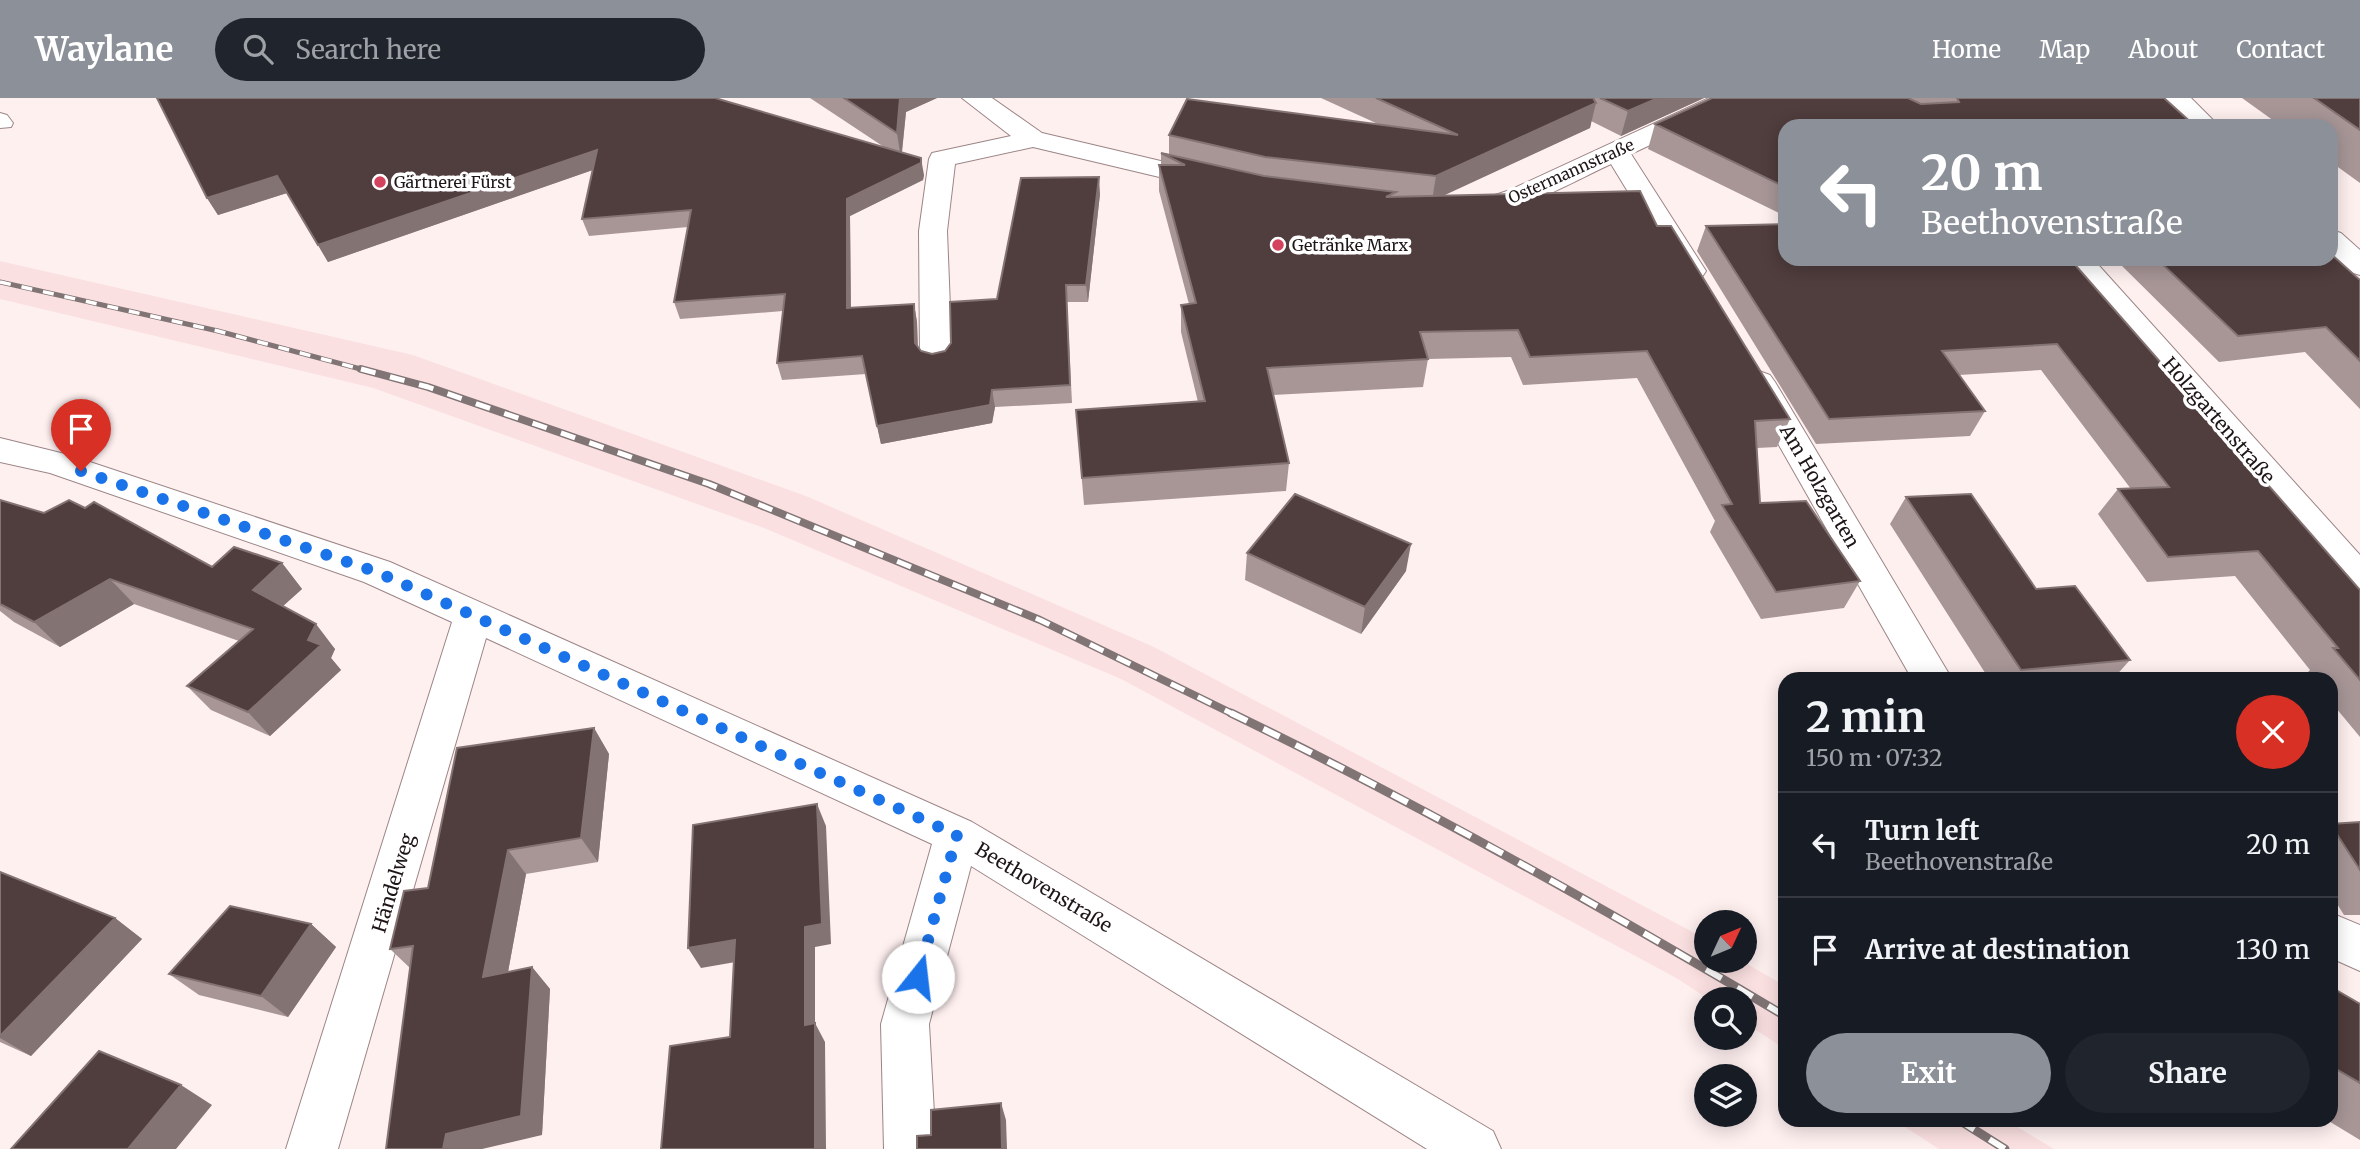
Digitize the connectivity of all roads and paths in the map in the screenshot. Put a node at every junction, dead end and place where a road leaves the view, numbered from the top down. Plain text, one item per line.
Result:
1 (975, 98) edge
2 (1730, 98) edge
3 (2176, 98) edge
4 (2198, 119) edge
5 (1033, 138) junction
6 (1616, 151) junction
7 (1238, 187) edge
8 (1455, 212) edge
9 (2338, 246) edge
10 (2083, 266) edge
11 (2360, 266) edge
12 (1704, 291) edge
13 (1741, 349) edge
14 (936, 359) edge
15 (0, 450) edge
16 (2360, 580) edge
17 (473, 617) junction
18 (1929, 672) edge
19 (957, 835) junction
20 (2338, 937) edge
21 (2360, 948) edge
22 (312, 1149) edge
23 (909, 1149) edge
24 (1475, 1149) edge

1 - 5 street
2 - 6 street, Ostermannstraße
3 - 4 street
5 - 7 street
5 - 14 street
6 - 8 street, Ostermannstraße
6 - 12 street
9 - 11 street
10 - 16 street, Holzgartenstraße
13 - 18 street, Am Holzgarten
15 - 17 street, Beethovenstraße
17 - 19 street, Beethovenstraße
17 - 22 street, Händelweg
19 - 23 street
19 - 24 street, Beethovenstraße
20 - 21 street

